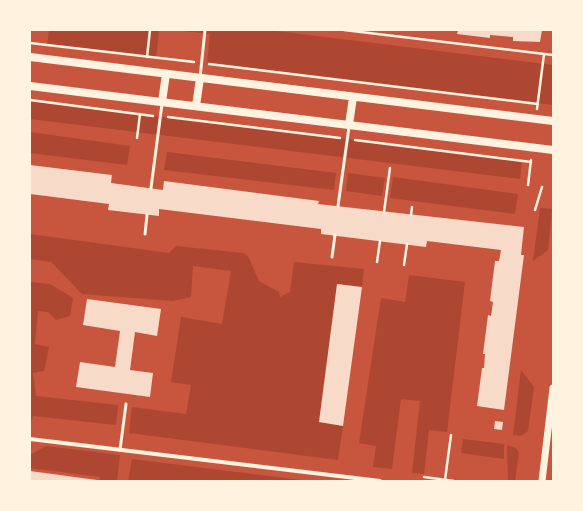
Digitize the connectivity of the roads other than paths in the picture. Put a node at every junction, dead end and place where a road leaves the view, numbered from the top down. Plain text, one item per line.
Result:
1 (206, 30) edge
2 (30, 57) edge
3 (166, 74) junction
4 (200, 78) junction
5 (30, 86) edge
6 (353, 96) junction
7 (162, 102) junction
8 (196, 106) junction
9 (553, 121) edge
10 (349, 125) junction
11 (553, 150) edge
12 (151, 188) dead end
13 (338, 206) dead end
14 (147, 215) dead end
15 (145, 234) dead end
16 (335, 235) dead end
17 (332, 257) dead end
18 (553, 388) edge
19 (126, 404) dead end
20 (30, 439) edge
21 (120, 450) junction
22 (380, 481) edge
23 (542, 481) edge

1 - 4 lane
2 - 3 main road
3 - 4 main road
3 - 7 main road
4 - 6 main road
4 - 8 main road
5 - 7 main road
6 - 9 main road
6 - 10 main road
7 - 8 main road
7 - 12 lane
8 - 10 main road
10 - 11 main road
10 - 13 lane
14 - 15 lane
16 - 17 lane
18 - 23 street
19 - 21 lane
20 - 21 street
21 - 22 street

